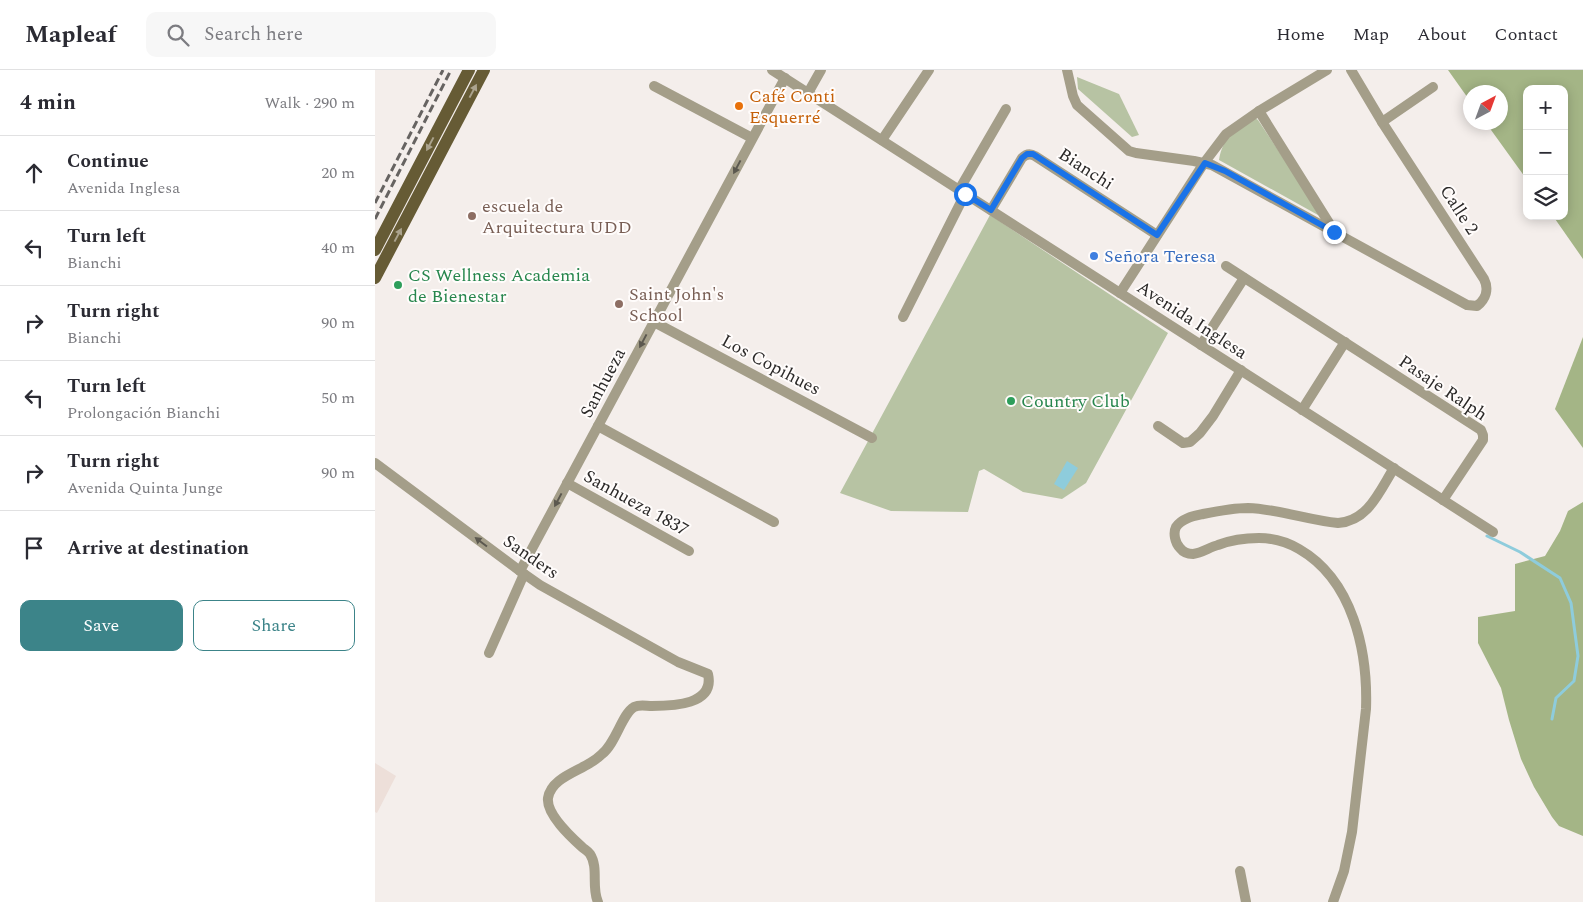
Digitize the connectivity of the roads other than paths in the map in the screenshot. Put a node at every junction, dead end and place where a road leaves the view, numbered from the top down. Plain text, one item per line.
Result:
1 (469, 70) edge
2 (484, 70) edge
3 (773, 70) edge
4 (821, 70) edge
5 (929, 70) edge
6 (1067, 70) edge
7 (1327, 70) edge
8 (1351, 70) edge
9 (785, 78) junction
10 (654, 86) dead end
11 (1433, 87) dead end
12 (808, 93) junction
13 (1006, 109) dead end
14 (1259, 111) junction
15 (1381, 122) junction
16 (752, 138) junction
17 (882, 140) junction
18 (1205, 163) junction
19 (962, 192) junction
20 (991, 210) junction
21 (1334, 232) junction
22 (1157, 235) junction
23 (375, 250) edge
24 (1226, 266) dead end
25 (375, 278) edge
26 (1244, 278) junction
27 (1120, 293) junction
28 (903, 317) dead end
29 (654, 322) junction
30 (1345, 342) junction
31 (1201, 345) junction
32 (1241, 370) junction
33 (1302, 410) junction
34 (598, 426) junction
35 (1157, 426) dead end
36 (872, 438) dead end
37 (375, 463) edge
38 (1393, 468) junction
39 (567, 483) junction
40 (1443, 500) junction
41 (774, 522) dead end
42 (1493, 532) dead end
43 (689, 551) dead end
44 (522, 573) junction
45 (489, 653) dead end
46 (1240, 871) dead end
47 (598, 902) edge
48 (1246, 902) edge
49 (1333, 902) edge

1 -> 23 main road
25 -> 2 main road
3 - 9 street, Avenida Inglesa
4 - 12 street
5 - 17 street
6 - 18 street
7 - 14 street
8 - 15 street, Calle 2
9 - 12 street, Avenida Inglesa
9 - 16 street, Sanhueza
10 - 16 street
11 - 15 street
12 - 17 street, Avenida Inglesa
13 - 19 street
14 - 18 street
14 - 21 street
15 - 21 street, Calle 2
16 -> 29 street, Sanhueza
17 - 19 street, Avenida Inglesa
18 - 21 street
18 - 22 street
19 - 20 street, Avenida Inglesa
19 - 28 street
20 - 22 street, Bianchi
20 - 27 street, Avenida Inglesa
22 - 27 street
24 - 26 street, Pasaje Ralph
26 - 30 street, Pasaje Ralph
26 - 31 street
27 - 31 street, Avenida Inglesa
29 -> 34 street, Sanhueza
29 - 36 street, Los Copihues
30 - 33 street
30 - 40 street, Pasaje Ralph
31 - 32 street, Avenida Inglesa
32 - 33 street, Avenida Inglesa
32 - 35 street
33 - 38 street, Avenida Inglesa
34 - 39 street, Sanhueza
34 - 41 street
44 -> 37 street, Sanders
38 - 40 street, Avenida Inglesa
38 - 49 street
39 - 43 street, Sanhueza 1837
39 -> 44 street, Sanhueza
40 - 42 street, Avenida Inglesa
44 - 45 street, Sanhueza
44 - 47 street, Sanders
46 - 48 street

